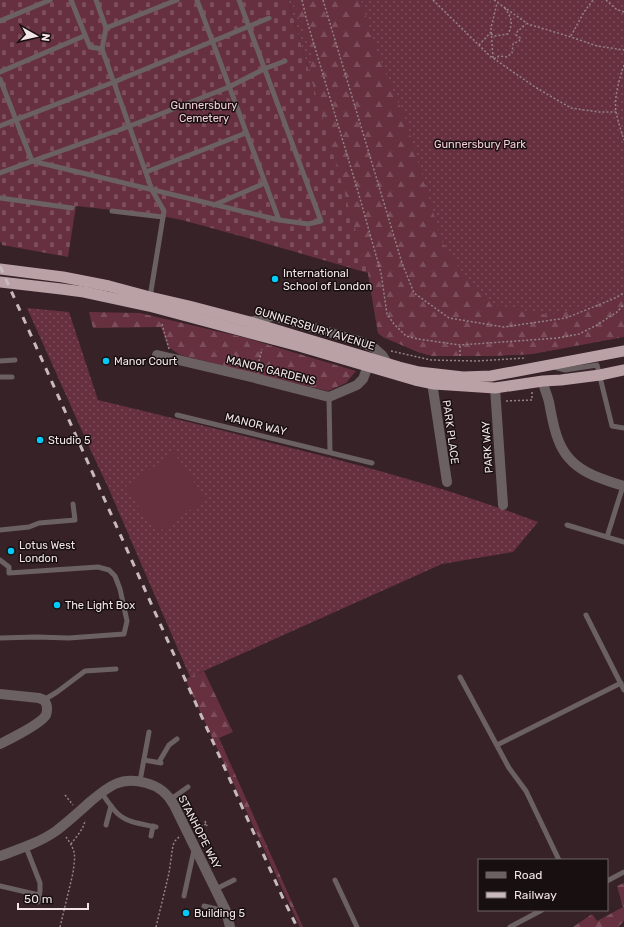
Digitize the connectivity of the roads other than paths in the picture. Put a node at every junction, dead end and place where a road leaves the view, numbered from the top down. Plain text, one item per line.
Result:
1 (50, 0) edge
2 (71, 0) edge
3 (96, 0) edge
4 (177, 0) edge
5 (197, 0) edge
6 (239, 0) edge
7 (269, 18) dead end
8 (0, 21) edge
9 (249, 27) junction
10 (106, 28) junction
11 (84, 36) junction
12 (212, 41) junction
13 (102, 49) junction
14 (285, 61) dead end
15 (264, 69) junction
16 (0, 72) edge
17 (0, 79) edge
18 (114, 82) junction
19 (229, 87) junction
20 (16, 120) junction
21 (0, 126) edge
22 (130, 126) junction
23 (246, 133) junction
24 (32, 161) junction
25 (146, 172) junction
26 (0, 173) edge
27 (265, 183) junction
28 (152, 190) junction
29 (0, 198) edge
30 (214, 205) junction
31 (72, 208) dead end
32 (112, 211) dead end
33 (163, 217) junction
34 (278, 220) junction
35 (4, 270) edge
36 (0, 282) edge
37 (150, 297) junction
38 (250, 322) junction
39 (624, 351) edge
40 (157, 356) dead end
41 (15, 360) dead end
42 (0, 361) edge
43 (387, 363) junction
44 (368, 366) junction
45 (548, 366) junction
46 (624, 370) edge
47 (600, 375) junction
48 (0, 377) edge
49 (12, 377) dead end
50 (543, 381) junction
51 (434, 384) junction
52 (495, 388) junction
53 (329, 397) junction
54 (177, 415) dead end
55 (624, 428) edge
56 (330, 452) junction
57 (372, 463) dead end
58 (446, 482) dead end
59 (623, 486) edge
60 (73, 504) dead end
61 (503, 505) dead end
62 (567, 525) dead end
63 (0, 530) edge
64 (607, 537) junction
65 (624, 542) edge
66 (0, 560) edge
67 (586, 615) dead end
68 (0, 638) edge
69 (116, 669) dead end
70 (460, 677) dead end
71 (621, 683) junction
72 (624, 690) edge
73 (0, 694) edge
74 (44, 700) junction
75 (149, 732) dead end
76 (177, 739) dead end
77 (0, 744) edge
78 (497, 745) junction
79 (144, 760) junction
80 (140, 781) junction
81 (188, 787) dead end
82 (101, 792) junction
83 (171, 799) junction
84 (111, 806) junction
85 (106, 825) dead end
86 (151, 836) dead end
87 (26, 847) junction
88 (195, 847) junction
89 (0, 856) edge
90 (559, 859) edge
91 (624, 872) edge
92 (234, 880) dead end
93 (334, 880) dead end
94 (608, 880) edge
95 (0, 886) edge
96 (216, 889) junction
97 (40, 895) junction
98 (184, 896) dead end
99 (38, 902) dead end
100 (204, 906) dead end
101 (226, 911) junction
102 (540, 911) edge
103 (230, 927) edge
104 (357, 927) edge
105 (510, 927) edge

1 - 8 lane
2 - 11 lane
3 - 10 lane
4 - 10 lane
5 - 12 lane
6 - 9 lane
7 - 9 lane
9 - 12 lane
9 - 15 lane
10 - 13 lane
11 - 13 lane
11 - 16 lane
12 - 18 lane
12 - 19 lane
13 - 18 lane
14 - 15 lane
15 - 19 lane
15 - 34 lane
17 - 20 lane
18 - 20 lane
18 - 22 lane
19 - 22 lane
19 - 23 lane
20 - 21 lane
20 - 24 lane
22 - 24 lane
22 - 25 lane
23 - 25 lane
23 - 27 lane
24 - 26 lane
24 - 28 lane
25 - 28 lane
27 - 30 lane
27 - 34 lane
28 - 30 lane
28 - 33 lane
29 - 31 lane
30 - 34 lane
32 - 33 lane
33 - 37 lane
35 - 37 highway, GUNNERSBURY AVENUE
36 - 44 highway, GUNNERSBURY AVENUE
37 - 38 highway, GUNNERSBURY AVENUE
38 - 43 highway, GUNNERSBURY AVENUE
38 - 43 street
39 - 45 highway, GUNNERSBURY AVENUE
40 - 53 street, MANOR GARDENS
41 - 42 lane
43 - 45 highway, GUNNERSBURY AVENUE
44 - 51 highway, GUNNERSBURY AVENUE
44 - 53 street
45 - 47 lane
46 - 47 highway, GUNNERSBURY AVENUE
47 - 50 highway, GUNNERSBURY AVENUE
47 - 55 lane
48 - 49 lane
50 - 52 highway, GUNNERSBURY AVENUE
50 - 59 street
51 - 52 highway, GUNNERSBURY AVENUE
51 - 58 street, PARK PLACE
52 - 61 street, PARK WAY
53 - 56 lane
54 - 56 lane, MANOR WAY
56 - 57 lane, MANOR WAY
59 - 64 lane
60 - 63 lane
62 - 64 lane
64 - 65 lane
66 - 68 lane
67 - 71 lane
69 - 74 lane
70 - 78 lane
71 - 72 lane
71 - 78 lane
73 - 74 street
74 - 77 street
75 - 79 lane
76 - 79 lane
78 - 90 lane
79 - 80 lane
80 - 82 street, STANHOPE WAY
80 - 83 street, STANHOPE WAY
81 - 83 lane
82 - 84 lane
82 - 87 street, STANHOPE WAY
83 - 88 street, STANHOPE WAY
84 - 85 lane
84 - 86 lane
87 - 89 street, STANHOPE WAY
87 - 97 lane
88 - 96 street, STANHOPE WAY
88 - 98 lane
91 - 94 lane
92 - 96 lane
93 - 104 lane
95 - 97 lane
96 - 101 street, STANHOPE WAY
97 - 99 lane
100 - 101 lane
101 - 103 street, STANHOPE WAY
102 - 105 lane

